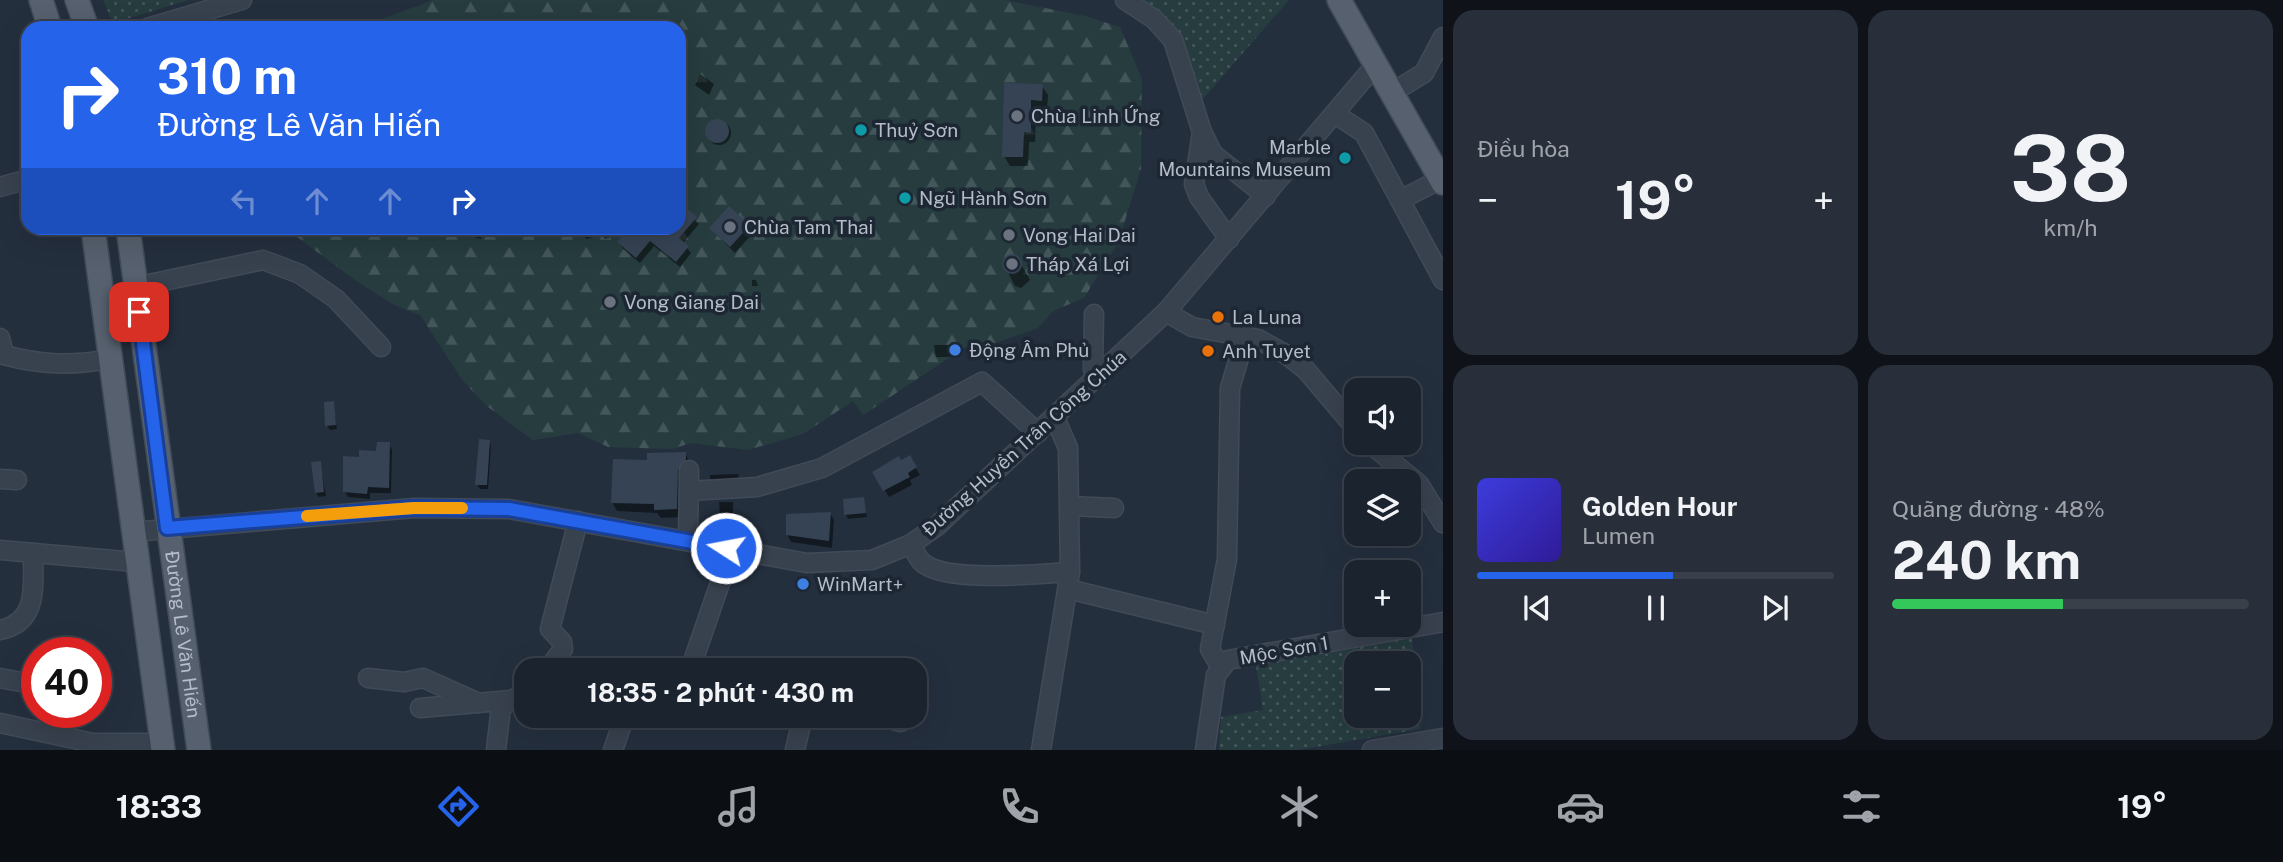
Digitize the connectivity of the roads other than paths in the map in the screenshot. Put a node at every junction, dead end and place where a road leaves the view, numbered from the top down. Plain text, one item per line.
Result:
1 (41, 0) edge
2 (77, 0) edge
3 (242, 0) edge
4 (1125, 0) edge
5 (1339, 0) edge
6 (48, 21) edge
7 (84, 21) edge
8 (171, 21) edge
9 (1443, 37) edge
10 (1377, 63) junction
11 (1393, 92) junction
12 (1335, 114) junction
13 (1202, 132) junction
14 (21, 181) edge
15 (1442, 181) edge
16 (0, 187) edge
17 (1265, 196) junction
18 (1400, 200) junction
19 (94, 235) edge
20 (129, 235) edge
21 (1229, 239) junction
22 (1443, 280) edge
23 (135, 287) junction
24 (1166, 312) junction
25 (1094, 314) dead end
26 (1246, 335) junction
27 (0, 338) edge
28 (381, 347) dead end
29 (110, 359) junction
30 (1096, 379) junction
31 (1344, 415) edge
32 (1055, 418) junction
33 (1038, 433) junction
34 (1384, 455) edge
35 (689, 470) dead end
36 (689, 491) junction
37 (1070, 506) junction
38 (1114, 508) dead end
39 (1441, 514) edge
40 (578, 521) junction
41 (167, 528) junction
42 (132, 532) junction
43 (688, 541) junction
44 (911, 544) junction
45 (726, 548) junction
46 (0, 550) edge
47 (33, 553) junction
48 (136, 562) junction
49 (1069, 580) junction
50 (1443, 622) edge
51 (1215, 625) junction
52 (0, 631) edge
53 (556, 658) edge
54 (694, 658) edge
55 (1218, 670) junction
56 (0, 678) edge
57 (368, 678) dead end
58 (21, 682) edge
59 (514, 696) edge
60 (514, 699) edge
61 (479, 702) junction
62 (420, 708) dead end
63 (0, 723) edge
64 (620, 728) edge
65 (800, 728) edge
66 (1443, 738) edge
67 (162, 746) edge
68 (199, 750) edge
69 (496, 750) edge
70 (612, 750) edge
71 (795, 750) edge
72 (1041, 750) edge
73 (1205, 750) edge
74 (1372, 750) edge

1 - 6 main road
2 - 7 main road
3 - 8 street
4 - 13 street
5 - 10 main road
9 - 11 street
10 - 11 main road
10 - 12 street, Đường Huyền Trân Công Chúa
11 - 15 main road
12 - 17 street, Đường Huyền Trân Công Chúa
12 - 18 street
13 - 17 street
13 - 21 street
14 - 16 street
15 - 18 street
17 - 21 street, Đường Huyền Trân Công Chúa
18 - 22 street
19 - 29 main road, Đường Lê Văn Hiến
20 - 23 main road, Đường Lê Văn Hiến
21 - 24 street, Đường Huyền Trân Công Chúa
23 - 28 street
23 - 41 main road, Đường Lê Văn Hiến
24 - 26 street
24 - 30 street, Đường Huyền Trân Công Chúa
25 - 30 street
26 - 31 street
26 - 51 street
27 - 29 street
29 - 42 main road, Đường Lê Văn Hiến
30 - 32 street, Đường Huyền Trân Công Chúa
32 - 33 street, Đường Huyền Trân Công Chúa
32 - 37 street
33 - 36 street
33 - 44 street, Đường Huyền Trân Công Chúa
34 - 39 street
35 - 36 street
36 - 43 street
37 - 38 street
37 - 49 street
40 - 41 street, Đường Huyền Trân Công Chúa
40 - 43 street, Đường Huyền Trân Công Chúa
40 - 53 street
41 - 42 street, Đường Huyền Trân Công Chúa
41 - 68 main road, Đường Lê Văn Hiến
42 - 48 main road, Đường Lê Văn Hiến
43 - 45 street, Đường Huyền Trân Công Chúa
44 - 45 street, Đường Huyền Trân Công Chúa
44 - 49 street
45 - 54 street
46 - 47 street
47 - 48 street
47 - 52 street
48 - 67 main road, Đường Lê Văn Hiến
49 - 51 street
49 - 72 street
50 - 55 street, Mộc Sơn 1
51 - 55 street
55 - 73 street
56 - 58 street
57 - 61 street
59 - 61 street
60 - 69 street
61 - 62 street
63 - 67 street
64 - 70 street
65 - 71 street
66 - 74 street

